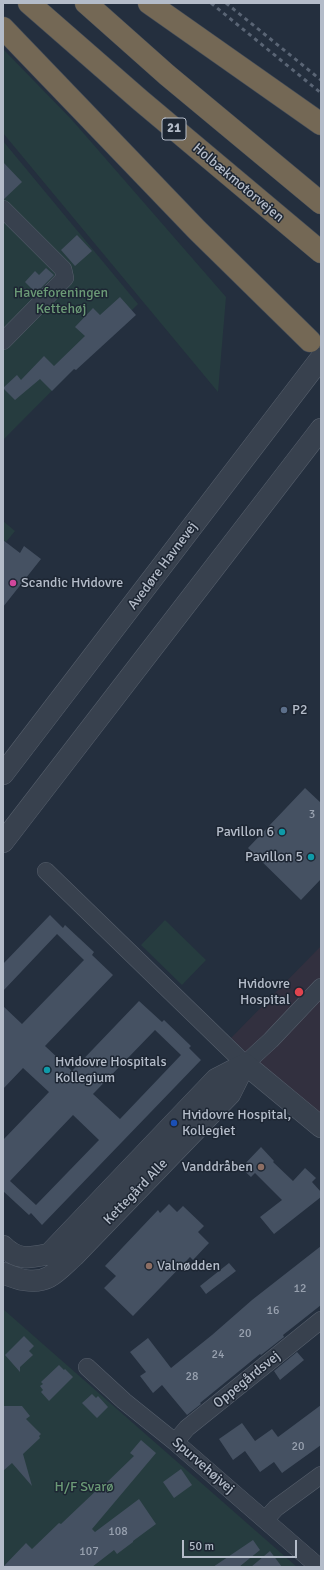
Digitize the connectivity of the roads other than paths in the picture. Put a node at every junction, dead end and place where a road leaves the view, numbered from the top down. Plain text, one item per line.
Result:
1 (29, 3) edge
2 (86, 3) edge
3 (149, 3) edge
4 (3, 28) edge
5 (321, 124) edge
6 (321, 203) edge
7 (3, 209) edge
8 (321, 252) edge
9 (3, 341) edge
10 (317, 350) edge
11 (321, 429) edge
12 (3, 774) edge
13 (3, 842) edge
14 (46, 870) dead end
15 (321, 988) edge
16 (245, 1064) junction
17 (321, 1127) edge
18 (3, 1246) edge
19 (3, 1273) edge
20 (321, 1320) edge
21 (87, 1367) dead end
22 (175, 1442) junction
23 (321, 1475) edge
24 (265, 1520) junction
25 (319, 1567) edge

1 - 8 highway, Holbækmotorvejen / 21
2 - 6 highway
3 - 5 highway
4 - 10 highway
7 - 9 street
10 - 12 street, Avedøre Havnevej
11 - 13 street
14 - 16 street
15 - 16 street
16 - 17 street
16 - 18 street, Kettegård Alle
16 - 19 street, Kettegård Alle
20 - 22 street, Oppegårdsvej
21 - 22 street, Spurvehøjvej
22 - 24 street, Spurvehøjvej
23 - 24 street
24 - 25 street, Spurvehøjvej

